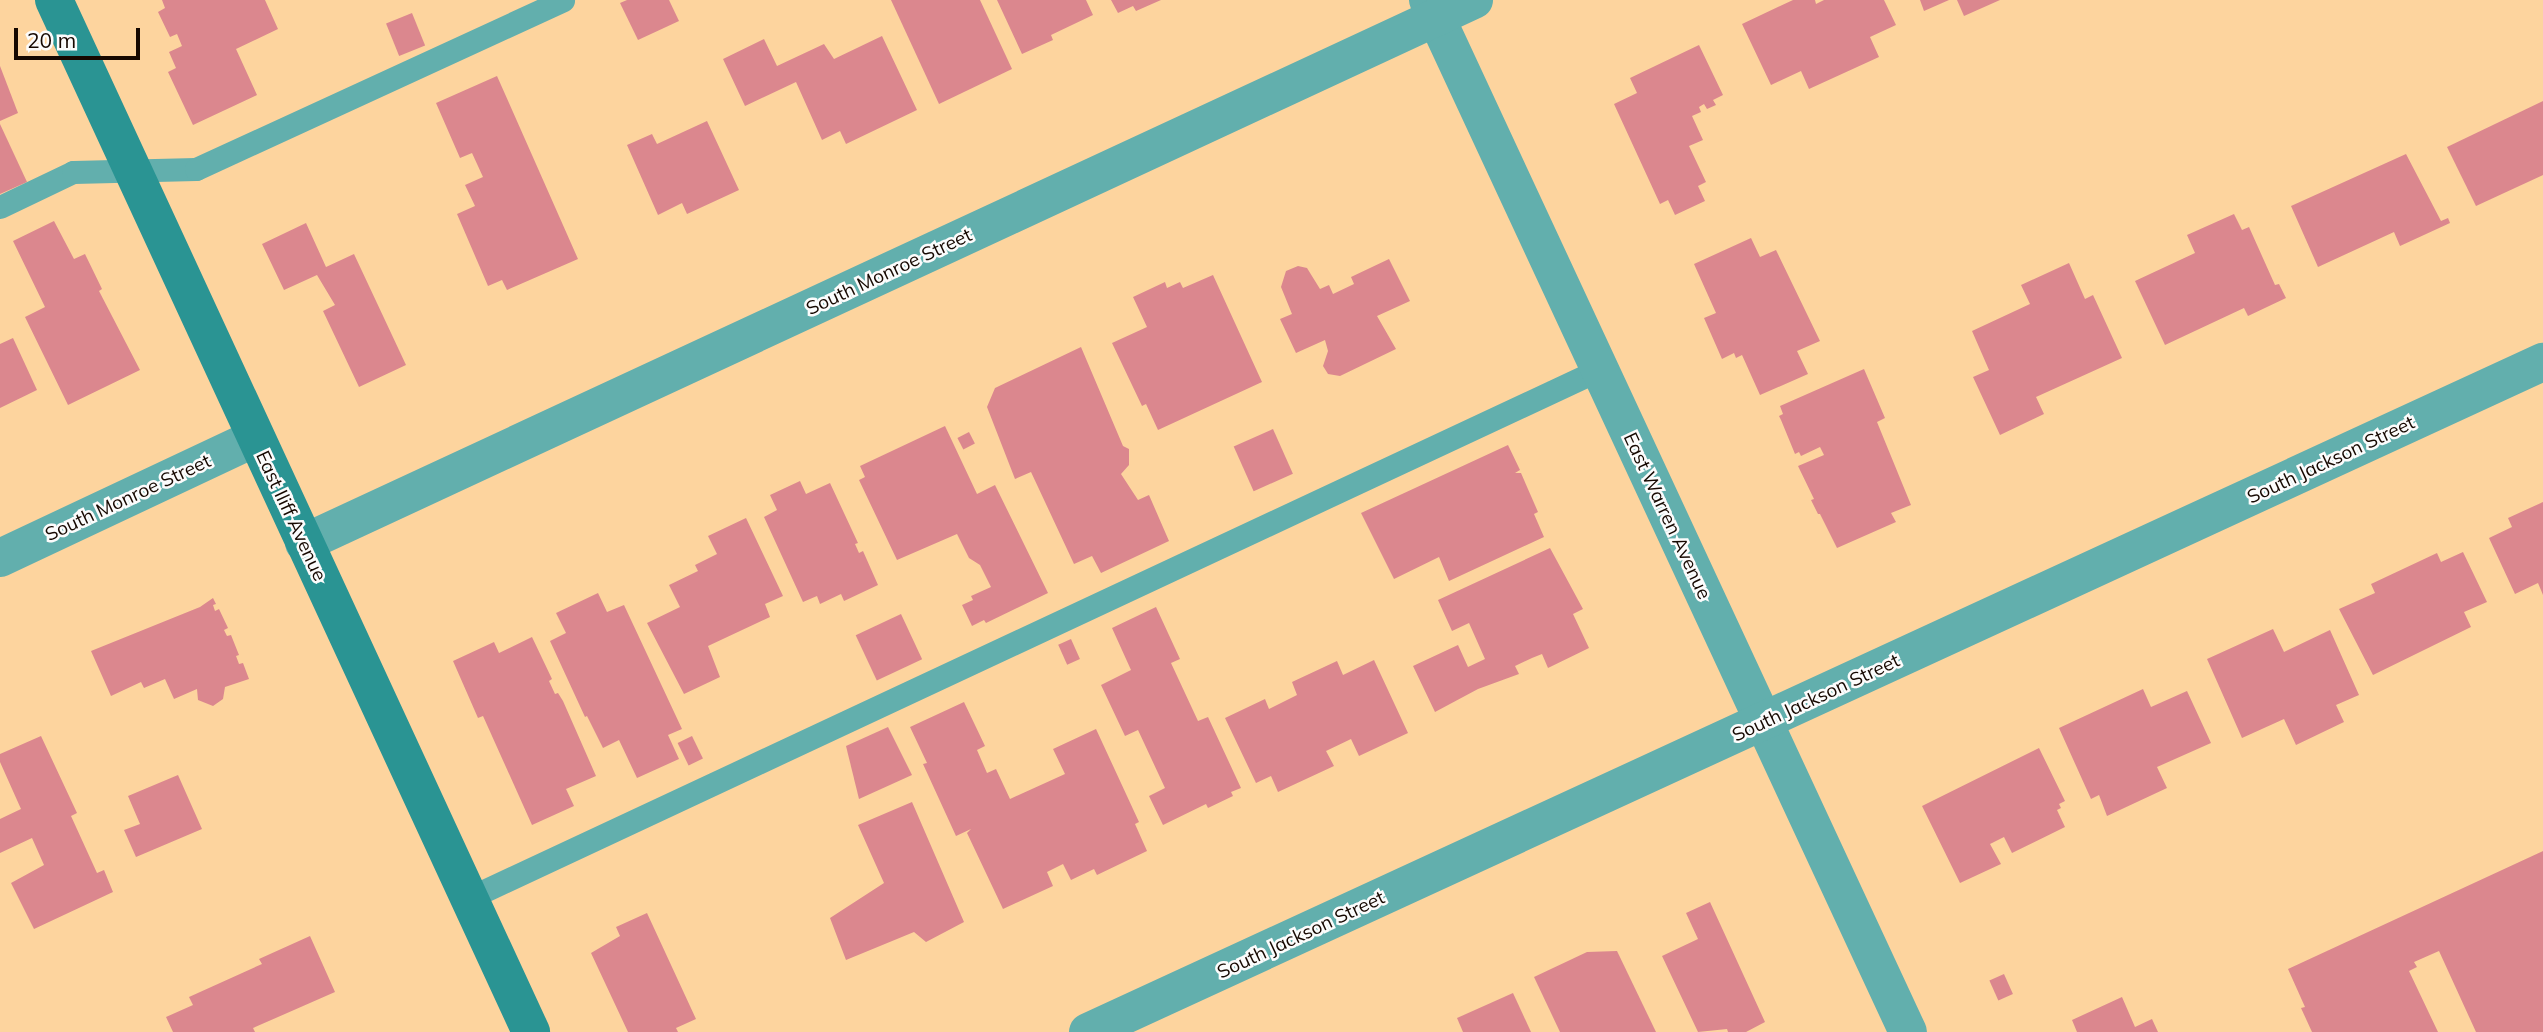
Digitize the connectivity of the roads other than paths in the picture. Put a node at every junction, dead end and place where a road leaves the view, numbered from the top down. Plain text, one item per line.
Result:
1 (54, 0) edge
2 (563, 0) edge
3 (1474, 0) edge
4 (1432, 9) edge
5 (131, 170) junction
6 (0, 207) edge
7 (2543, 362) edge
8 (1598, 370) junction
9 (255, 438) junction
10 (304, 543) junction
11 (0, 558) edge
12 (1763, 723) junction
13 (469, 898) junction
14 (531, 1032) edge
15 (1088, 1032) edge
16 (1908, 1032) edge

1 - 5 street, East Iliff Avenue
2 - 5 lane
3 - 4 street, South Monroe Street
4 - 8 street, East Warren Avenue
4 - 10 street, South Monroe Street
5 - 6 lane
5 - 9 street, East Iliff Avenue
7 - 12 street, South Jackson Street
8 - 12 street, East Warren Avenue
8 - 13 lane
9 - 10 street, East Iliff Avenue
9 - 11 street, South Monroe Street
10 - 13 street, East Iliff Avenue
12 - 15 street, South Jackson Street
12 - 16 street, East Warren Avenue
13 - 14 street, East Iliff Avenue

